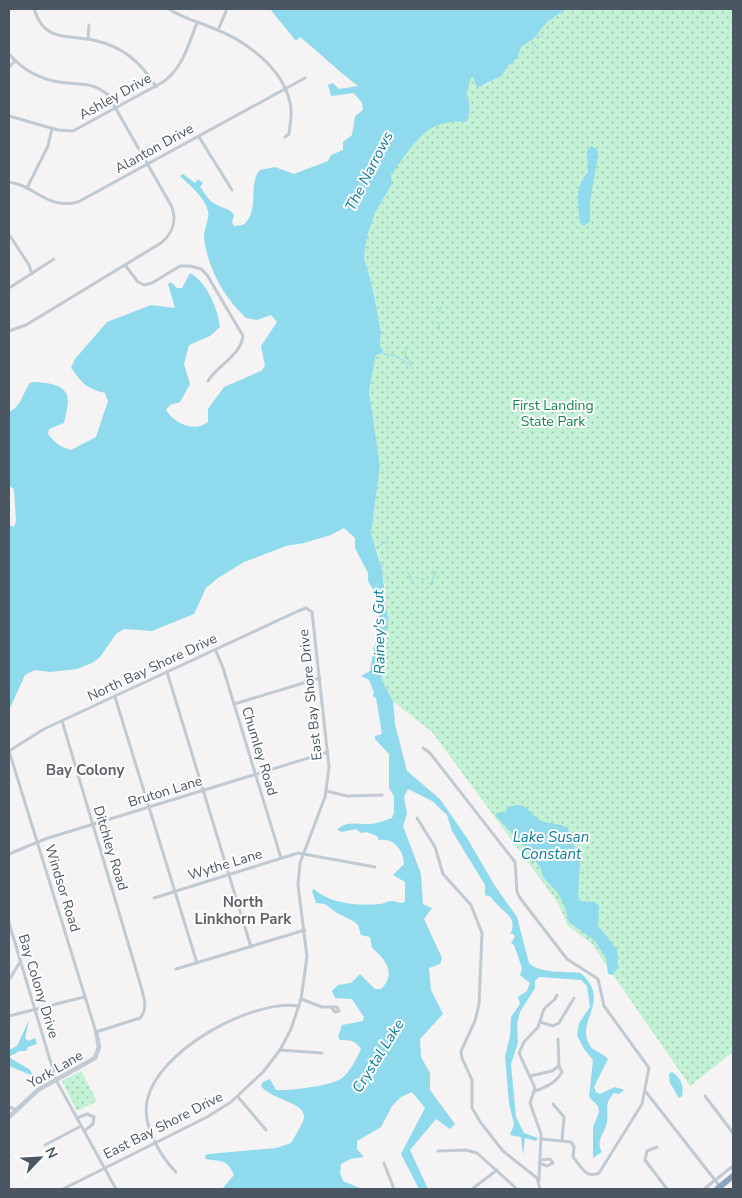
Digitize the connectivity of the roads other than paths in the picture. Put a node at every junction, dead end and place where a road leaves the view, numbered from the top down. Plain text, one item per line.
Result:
1 (34, 9) edge
2 (169, 9) edge
3 (227, 9) edge
4 (197, 23) junction
5 (89, 25) dead end
6 (218, 30) junction
7 (88, 40) junction
8 (9, 54) edge
9 (15, 61) junction
10 (9, 67) edge
11 (305, 78) dead end
12 (156, 87) junction
13 (285, 89) junction
14 (117, 108) junction
15 (9, 116) edge
16 (52, 128) junction
17 (199, 136) junction
18 (285, 137) dead end
19 (148, 164) junction
20 (9, 182) edge
21 (27, 188) junction
22 (232, 190) dead end
23 (10, 236) edge
24 (54, 259) dead end
25 (125, 265) junction
26 (32, 274) junction
27 (9, 288) edge
28 (9, 331) edge
29 (208, 381) dead end
30 (308, 608) joint
31 (216, 651) junction
32 (167, 672) junction
33 (320, 678) junction
34 (115, 697) junction
35 (234, 704) junction
36 (62, 721) junction
37 (423, 748) dead end
38 (9, 751) edge
39 (328, 752) junction
40 (256, 776) junction
41 (326, 791) junction
42 (203, 792) junction
43 (382, 795) dead end
44 (149, 808) junction
45 (417, 818) dead end
46 (92, 825) junction
47 (38, 842) junction
48 (302, 853) junction
49 (9, 854) edge
50 (281, 858) junction
51 (376, 867) dead end
52 (228, 875) junction
53 (175, 891) junction
54 (154, 898) dead end
55 (9, 923) edge
56 (305, 930) junction
57 (250, 947) junction
58 (20, 962) junction
59 (197, 963) junction
60 (176, 970) dead end
61 (9, 980) edge
62 (557, 994) dead end
63 (84, 996) junction
64 (574, 998) dead end
65 (301, 999) junction
66 (299, 1006) junction
67 (331, 1007) dead end
68 (35, 1010) junction
69 (9, 1016) edge
70 (540, 1022) junction
71 (96, 1032) junction
72 (558, 1039) dead end
73 (280, 1050) junction
74 (322, 1053) dead end
75 (558, 1066) junction
76 (530, 1076) junction
77 (56, 1080) junction
78 (535, 1091) junction
79 (646, 1092) junction
80 (704, 1096) dead end
81 (238, 1097) junction
82 (553, 1104) dead end
83 (9, 1107) edge
84 (15, 1109) junction
85 (9, 1117) edge
86 (77, 1118) junction
87 (81, 1126) junction
88 (266, 1130) dead end
89 (84, 1131) junction
90 (733, 1133) edge
91 (542, 1139) junction
92 (562, 1140) junction
93 (156, 1142) junction
94 (45, 1145) dead end
95 (657, 1147) dead end
96 (438, 1151) dead end
97 (384, 1163) dead end
98 (733, 1166) edge
99 (104, 1168) junction
100 (497, 1170) junction
101 (539, 1170) junction
102 (176, 1172) dead end
103 (530, 1173) junction
104 (733, 1176) edge
105 (538, 1180) junction
106 (715, 1180) junction
107 (720, 1188) edge
108 (63, 1189) edge
109 (116, 1189) edge
110 (394, 1189) edge
111 (472, 1189) edge
112 (517, 1189) edge
113 (541, 1189) edge
114 (667, 1189) edge
115 (704, 1189) edge

1 - 7 street
2 - 4 street
3 - 6 street
4 - 6 street
4 - 12 street, Ashley Drive
5 - 7 street
6 - 13 street
7 - 12 street
8 - 9 street
9 - 10 street
9 - 14 street
11 - 13 street, Alanton Drive
12 - 14 street, Ashley Drive
13 - 17 street, Alanton Drive
13 - 18 street
14 - 16 street, Ashley Drive
14 - 19 street
15 - 16 street, Ashley Drive
16 - 21 street
17 - 19 street, Alanton Drive
17 - 22 street
19 - 21 street, Alanton Drive
19 - 25 street
20 - 21 street, Alanton Drive
23 - 26 street
24 - 26 street
25 - 28 street
25 - 29 street
26 - 27 street
30 - 31 street, North Bay Shore Drive
30 - 33 street, East Bay Shore Drive
31 - 32 street, North Bay Shore Drive
31 - 35 street, Chumley Road
32 - 34 street, North Bay Shore Drive
32 - 42 street
33 - 35 street
33 - 39 street, East Bay Shore Drive
34 - 36 street, North Bay Shore Drive
34 - 44 street
35 - 40 street, Chumley Road
36 - 38 street, North Bay Shore Drive
36 - 46 street, Ditchley Road
37 - 79 street
38 - 47 street, Windsor Road
39 - 40 street, Bruton Lane
39 - 41 street, East Bay Shore Drive
40 - 42 street, Bruton Lane
40 - 50 street, Chumley Road
41 - 43 street
41 - 48 street, East Bay Shore Drive
42 - 44 street, Bruton Lane
42 - 52 street
44 - 46 street, Bruton Lane
44 - 53 street
45 - 103 street
46 - 47 street, Bruton Lane
46 - 71 street, Ditchley Road
47 - 49 street, Bruton Lane
47 - 63 street, Windsor Road
48 - 50 street, Wythe Lane
48 - 51 street
48 - 56 street, East Bay Shore Drive
50 - 52 street, Wythe Lane
52 - 53 street, Wythe Lane
52 - 57 street
53 - 54 street, Wythe Lane
53 - 59 street
55 - 58 street, Bay Colony Drive
56 - 57 street
56 - 65 street, East Bay Shore Drive
57 - 59 street
58 - 61 street
58 - 68 street, Bay Colony Drive
59 - 60 street
62 - 70 street
63 - 68 street
63 - 71 street, Windsor Road
64 - 70 street
65 - 66 street, East Bay Shore Drive
65 - 67 street
66 - 73 street, East Bay Shore Drive
66 - 93 street
68 - 69 street
68 - 77 street, Bay Colony Drive
70 - 76 street
71 - 77 street, York Lane
72 - 75 street
73 - 74 street
73 - 81 street, East Bay Shore Drive
75 - 76 street
75 - 78 street
76 - 78 street
77 - 84 street, York Lane
77 - 86 street, Bay Colony Drive
78 - 91 street
79 - 92 street
79 - 106 street
80 - 90 street
81 - 88 street
81 - 93 street, East Bay Shore Drive
82 - 92 street
83 - 84 street
84 - 85 street, York Lane
86 - 87 street, Bay Colony Drive
86 - 89 street
87 - 89 street, Bay Colony Drive
87 - 94 street
89 - 99 street, Bay Colony Drive
91 - 92 street
91 - 101 street
93 - 99 street, East Bay Shore Drive
93 - 102 street
95 - 114 street
96 - 100 street
97 - 110 street
98 - 106 street
99 - 108 street, East Bay Shore Drive
99 - 109 street, Bay Colony Drive
100 - 111 street
100 - 112 street
101 - 103 street
101 - 105 street
103 - 105 street
104 - 107 highway
105 - 113 street
106 - 107 street
106 - 115 street

